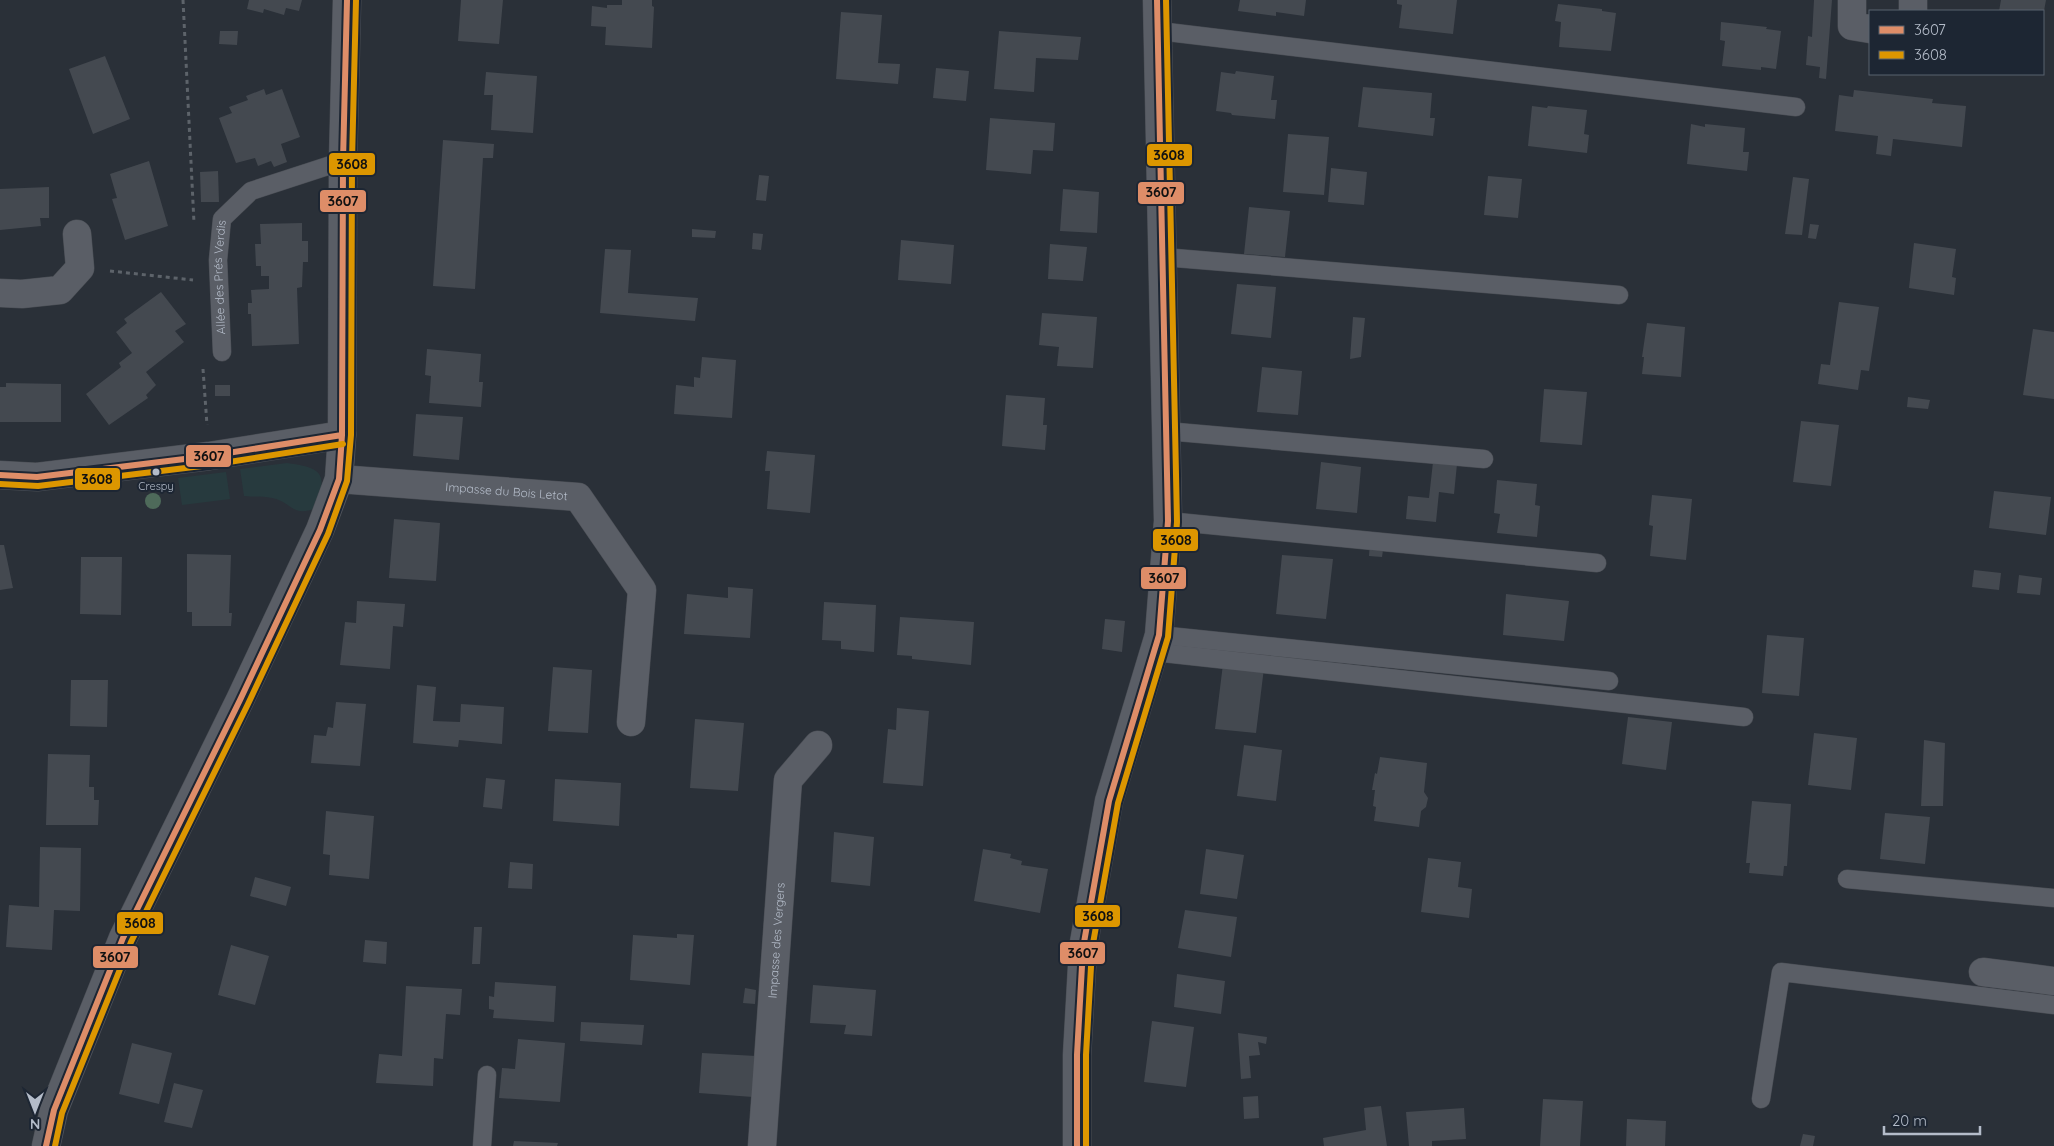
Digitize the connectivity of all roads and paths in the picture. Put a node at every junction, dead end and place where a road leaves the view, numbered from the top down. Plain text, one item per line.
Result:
1 (347, 0) edge
2 (1157, 0) edge
3 (1852, 0) edge
4 (1869, 29) edge
5 (1159, 31) junction
6 (1796, 107) dead end
7 (343, 161) junction
8 (78, 234) dead end
9 (1163, 257) junction
10 (80, 268) junction
11 (197, 280) dead end
12 (0, 292) edge
13 (1619, 295) dead end
14 (222, 352) dead end
15 (1166, 431) junction
16 (342, 435) junction
17 (1484, 459) dead end
18 (0, 475) edge
19 (339, 479) junction
20 (1168, 520) junction
21 (1597, 563) dead end
22 (1156, 644) junction
23 (1609, 681) dead end
24 (1744, 717) dead end
25 (631, 722) dead end
26 (818, 745) dead end
27 (1847, 879) dead end
28 (2054, 898) edge
29 (1983, 972) dead end
30 (2054, 981) edge
31 (2054, 1005) edge
32 (487, 1075) dead end
33 (1761, 1099) dead end
34 (46, 1146) edge
35 (482, 1146) edge
36 (762, 1146) edge
37 (1077, 1146) edge

1 - 7 street
2 - 5 street
3 - 4 street
5 - 6 lane
5 - 9 street
7 - 14 lane, Allée des Prés Verdis
7 - 16 street
8 - 10 street
9 - 13 lane
9 - 15 street
10 - 11 path
10 - 12 street
15 - 17 lane
15 - 20 street
16 - 18 street
16 - 19 street
19 - 25 street, Impasse du Bois Letot
19 - 34 street
20 - 21 lane
20 - 22 street
22 - 23 lane
22 - 24 lane
22 - 37 street
26 - 36 street, Impasse des Vergers
27 - 28 lane
29 - 30 street
31 - 33 lane
32 - 35 lane

